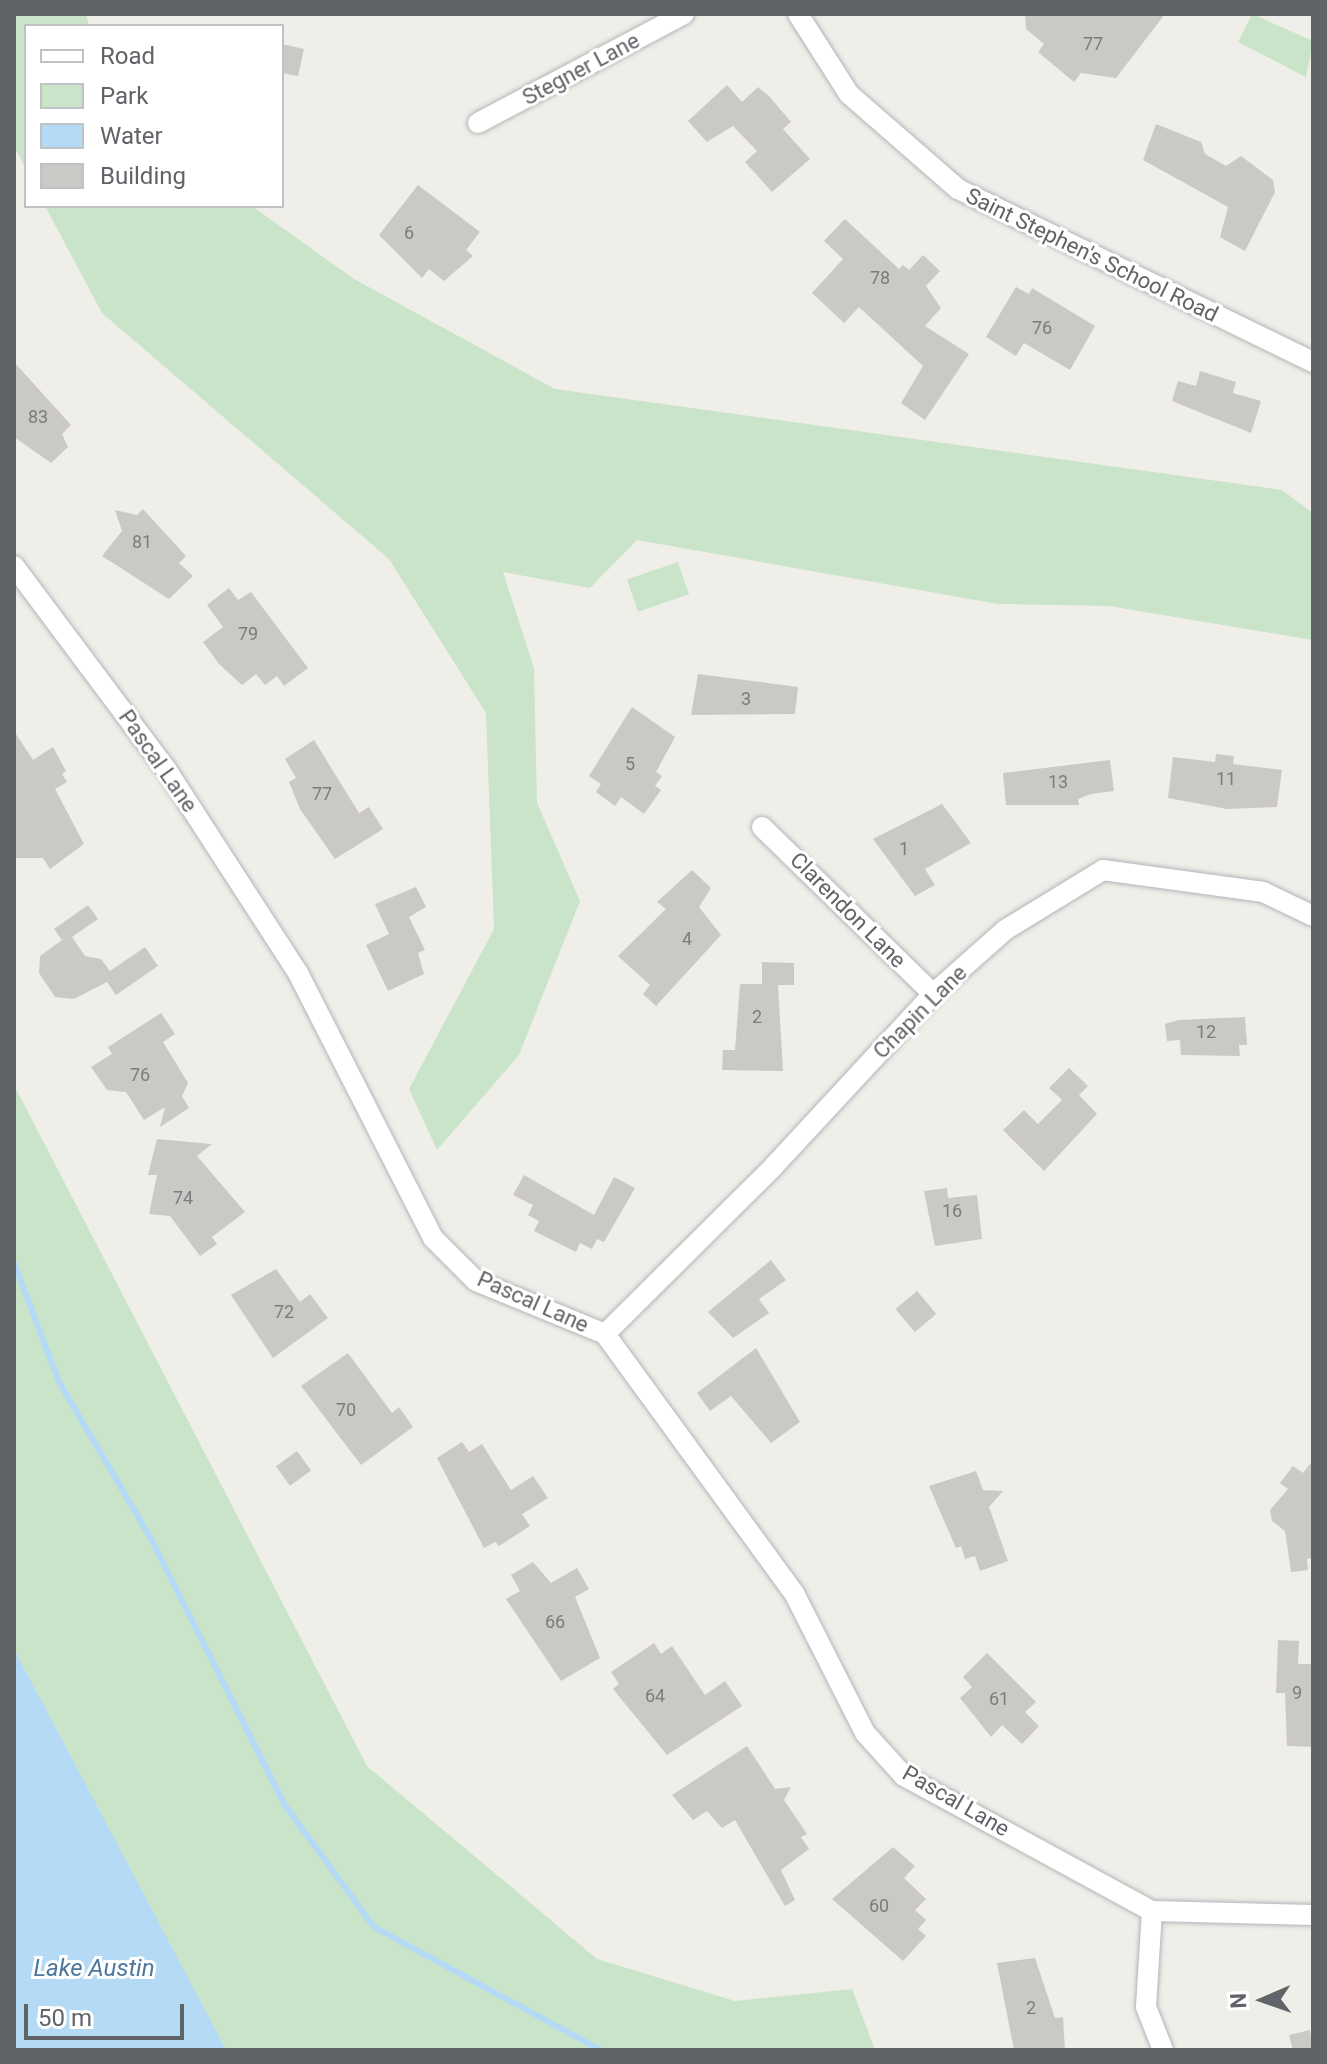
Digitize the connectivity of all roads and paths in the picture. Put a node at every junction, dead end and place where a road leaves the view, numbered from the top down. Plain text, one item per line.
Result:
1 (684, 14) edge
2 (798, 14) edge
3 (478, 123) dead end
4 (1313, 362) edge
5 (14, 566) edge
6 (762, 827) dead end
7 (1313, 916) edge
8 (933, 994) junction
9 (605, 1334) junction
10 (1152, 1911) junction
11 (1313, 1915) edge
12 (1163, 2050) edge

1 - 3 street, Stegner Lane
2 - 4 street, Saint Stephen's School Road
5 - 9 street, Pascal Lane
6 - 8 street, Clarendon Lane
7 - 8 street, Chapin Lane
8 - 9 street, Chapin Lane
9 - 10 street, Pascal Lane
10 - 11 street, Pascal Lane
10 - 12 street

